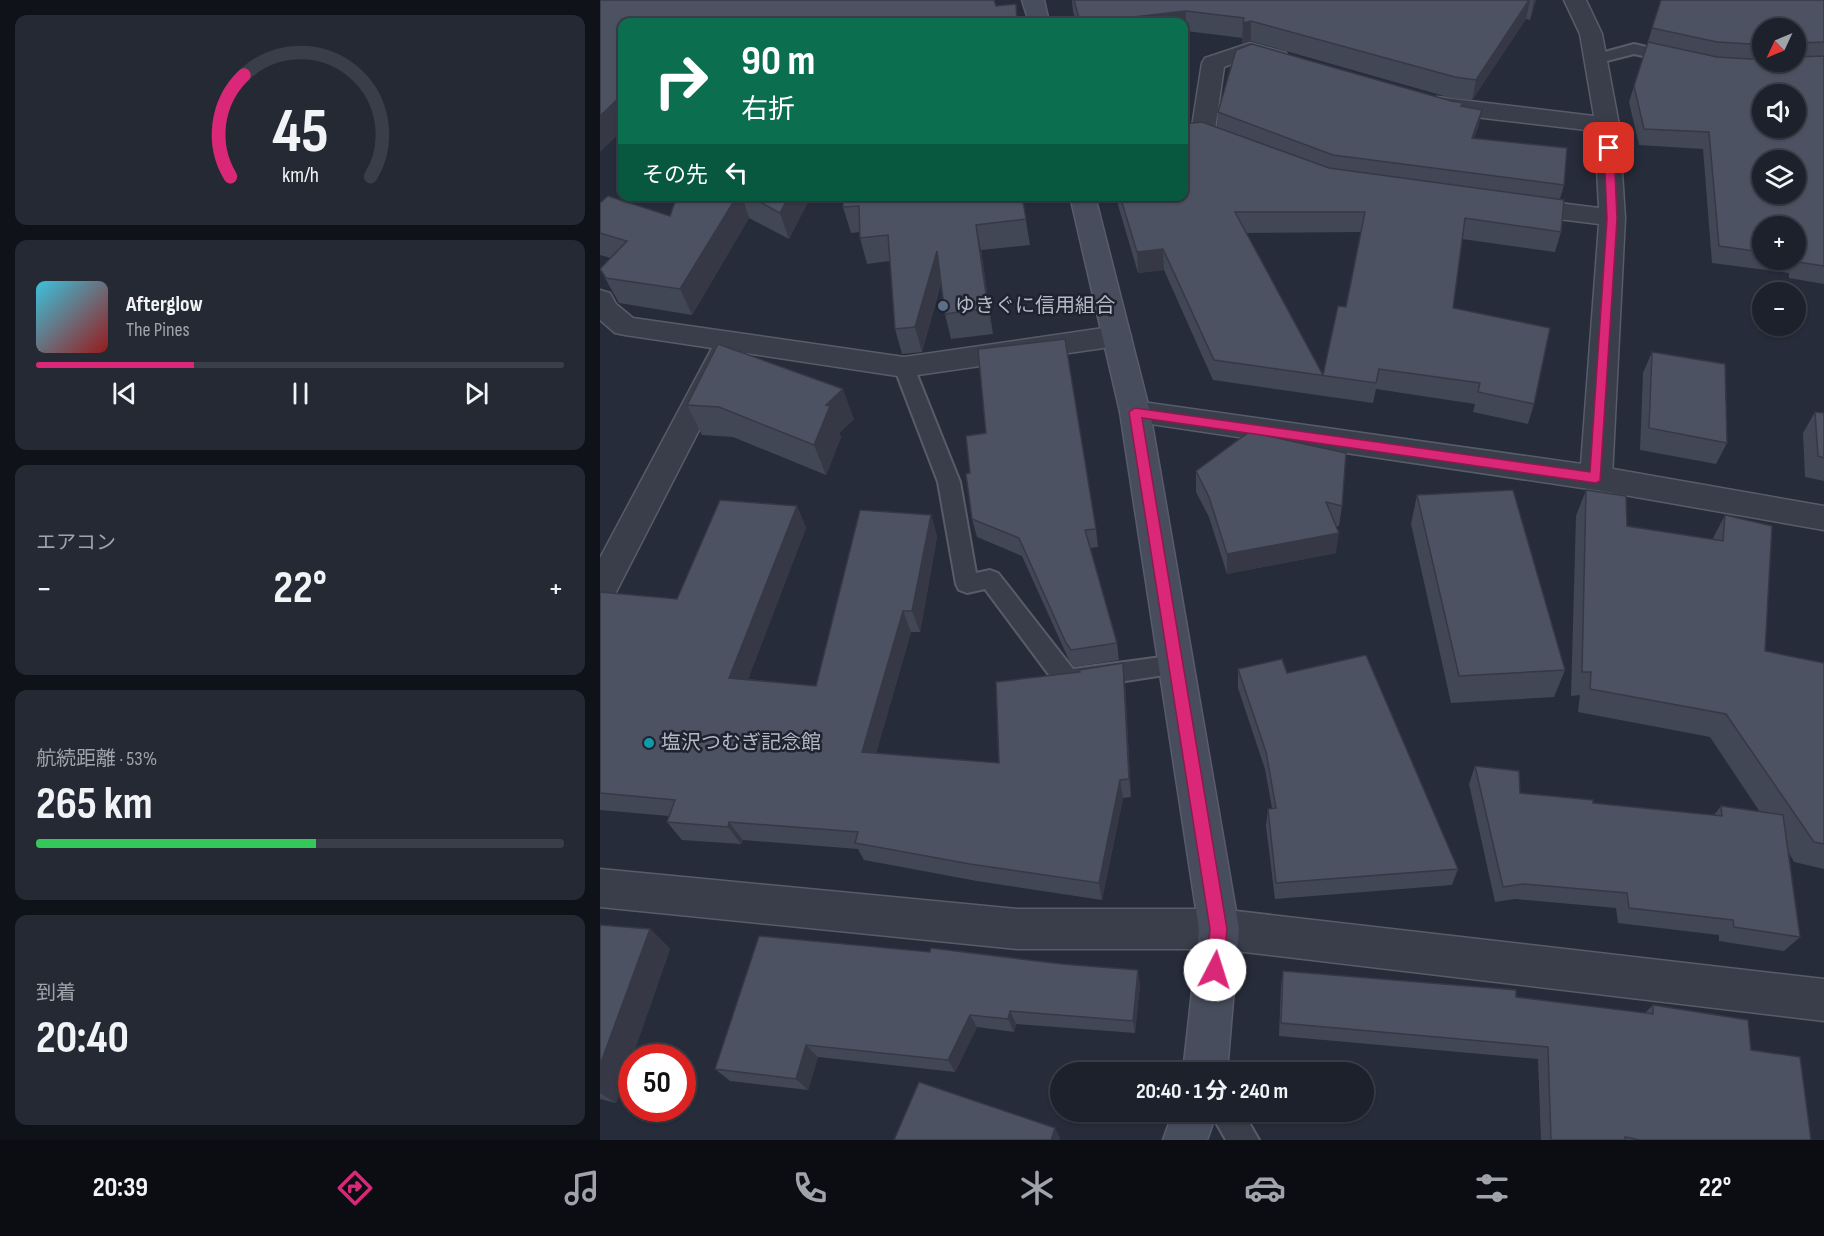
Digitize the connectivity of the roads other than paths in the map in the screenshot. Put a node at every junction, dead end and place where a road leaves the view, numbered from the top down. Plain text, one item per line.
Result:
1 (1033, 0) edge
2 (1575, 0) edge
3 (1038, 18) edge
4 (1595, 59) junction
5 (1689, 61) edge
6 (1294, 63) edge
7 (1416, 98) edge
8 (1607, 125) junction
9 (1193, 134) edge
10 (1260, 154) edge
11 (1083, 201) edge
12 (1493, 202) edge
13 (1612, 219) junction
14 (600, 299) edge
15 (1117, 336) junction
16 (730, 340) junction
17 (904, 367) junction
18 (1135, 412) junction
19 (1596, 478) junction
20 (1824, 518) edge
21 (600, 590) edge
22 (1176, 665) junction
23 (600, 888) edge
24 (1219, 929) junction
25 (1824, 1000) edge
26 (1206, 1062) edge
27 (1191, 1122) edge
28 (1232, 1122) edge
29 (1185, 1140) edge
30 (1244, 1140) edge

1 - 3 main road
2 - 4 street
4 - 5 lane
4 - 8 street
6 - 9 street
7 - 8 street
8 - 13 street
9 - 10 street
11 - 15 main road
12 - 13 street
13 - 19 street
14 - 16 street
15 - 17 street
15 - 18 main road
16 - 17 street
16 - 21 street
17 - 22 lane
18 - 19 street
18 - 22 main road
19 - 20 street
22 - 24 main road
23 - 24 street
24 - 25 street
24 - 26 main road
27 - 29 main road
28 - 30 lane

